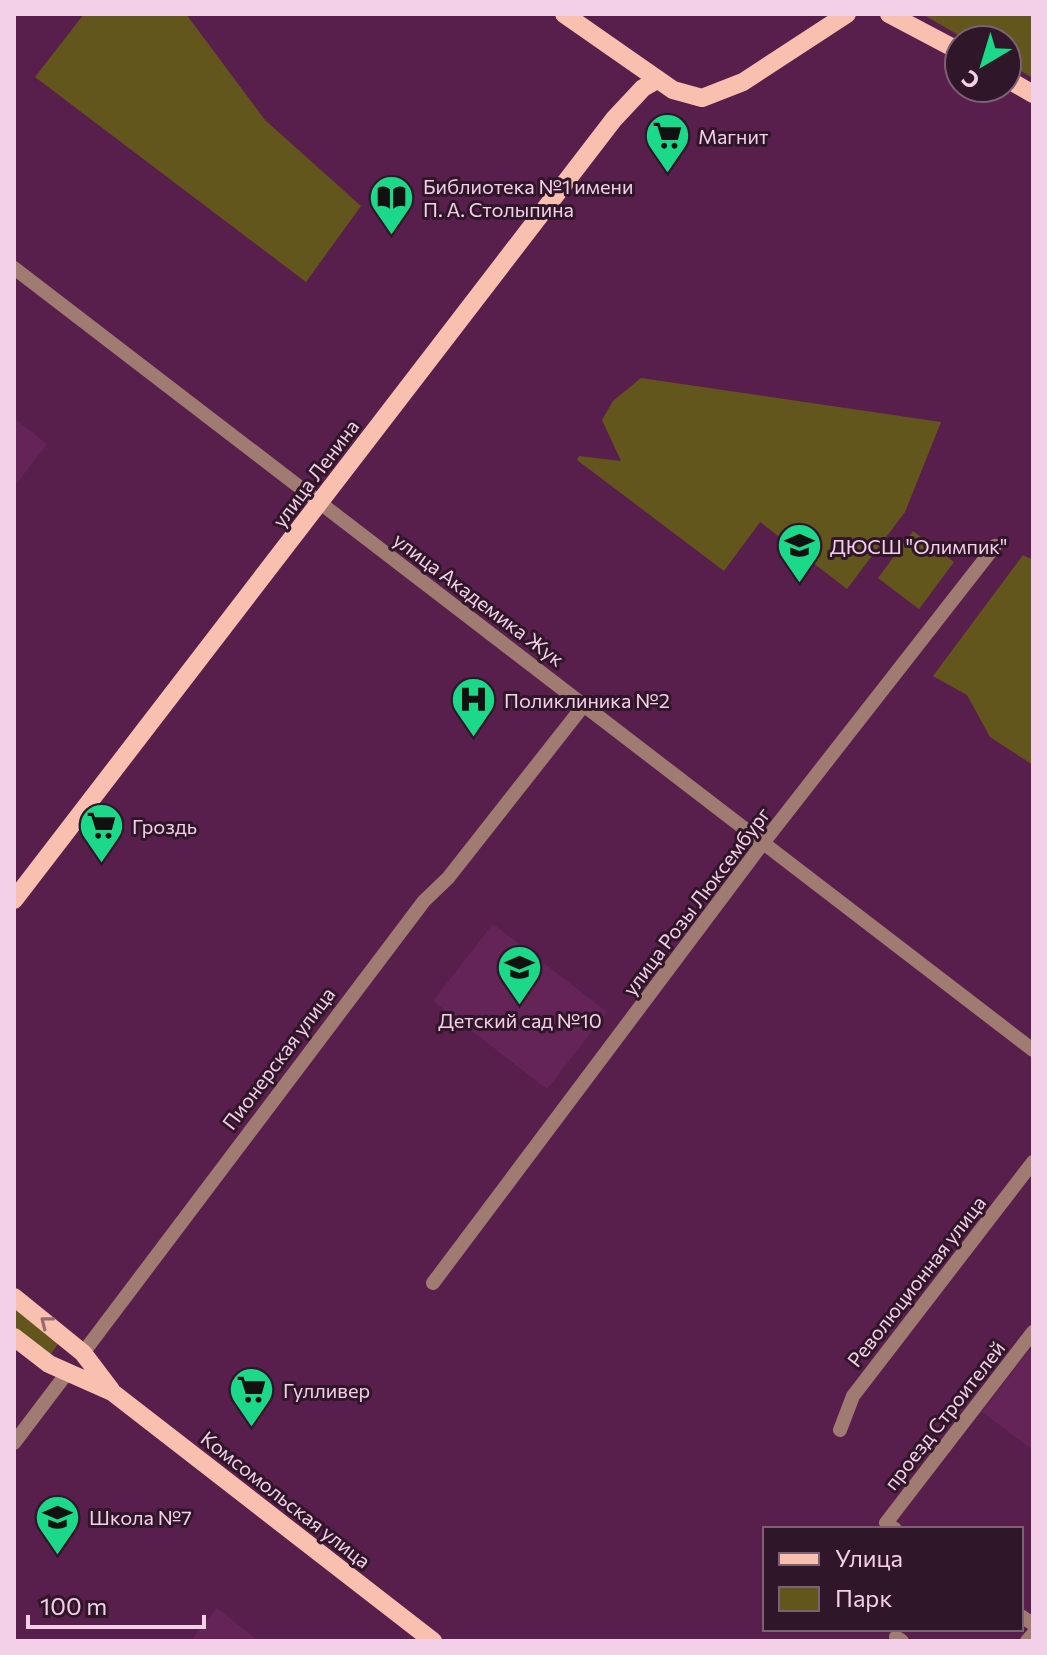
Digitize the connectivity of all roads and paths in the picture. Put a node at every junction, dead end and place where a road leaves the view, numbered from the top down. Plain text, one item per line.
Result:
1 (564, 14) edge
2 (847, 14) edge
3 (889, 14) edge
4 (943, 43) edge
5 (657, 80) junction
6 (14, 268) edge
7 (321, 503) junction
8 (995, 546) dead end
9 (584, 705) junction
10 (763, 843) junction
11 (14, 900) edge
12 (1033, 1050) edge
13 (1033, 1162) edge
14 (433, 1283) dead end
15 (14, 1297) edge
16 (1033, 1332) edge
17 (14, 1337) edge
18 (83, 1353) junction
19 (67, 1373) junction
20 (112, 1392) junction
21 (840, 1430) dead end
22 (14, 1443) edge
23 (890, 1526) edge
24 (1033, 1634) edge
25 (433, 1641) edge
26 (1027, 1641) edge

1 - 5 main road
2 - 5 main road
3 - 4 main road
5 - 7 main road, улица Ленина
6 - 7 street, улица Академика Жук
7 - 9 street, улица Академика Жук
7 - 11 main road, улица Ленина
8 - 10 street, улица Розы Люксембург
9 - 10 street, улица Академика Жук
9 - 18 street, Пионерская улица
10 - 12 street, улица Академика Жук
10 - 14 street, улица Розы Люксембург
13 - 21 street, Революционная улица
18 -> 15 main road, Комсомольская улица
16 - 23 street, проезд Строителей
17 - 19 main road, Комсомольская улица
18 - 19 main road, Пионерская улица
18 - 20 main road, Комсомольская улица
19 - 20 main road, Комсомольская улица
19 - 22 street, Пионерская улица
20 - 25 main road, Комсомольская улица
24 - 26 street

